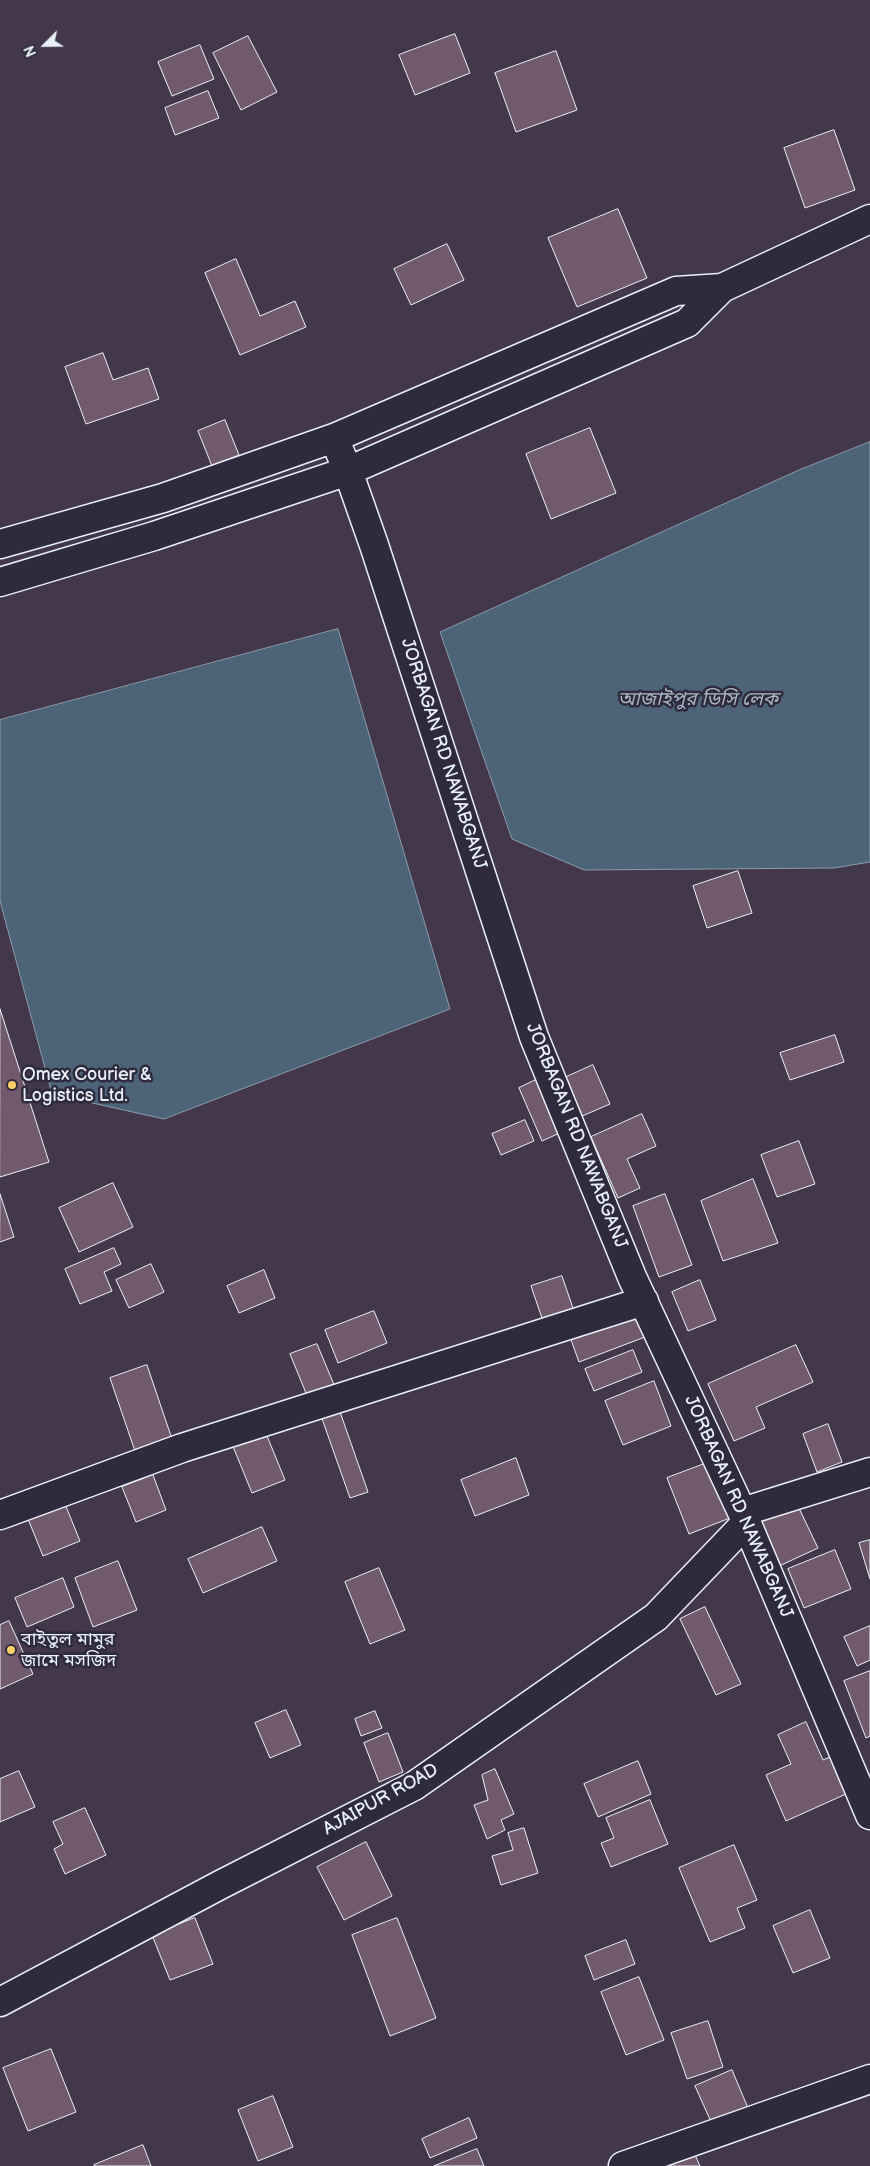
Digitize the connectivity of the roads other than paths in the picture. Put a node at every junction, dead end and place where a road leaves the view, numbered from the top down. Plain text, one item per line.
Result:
1 (870, 219) edge
2 (722, 288) junction
3 (334, 438) junction
4 (348, 471) junction
5 (0, 544) edge
6 (0, 582) edge
7 (644, 1301) junction
8 (870, 1472) edge
9 (0, 1515) edge
10 (745, 1517) junction
11 (870, 1815) edge
12 (0, 2002) edge
13 (870, 2079) edge
14 (623, 2166) edge

1 - 2 street
2 - 3 street
2 - 4 street
3 - 4 street, JORBAGAN RD NAWABGANJ
3 - 5 street
4 - 6 street
4 - 7 street, JORBAGAN RD NAWABGANJ
7 - 9 street
7 - 10 street, JORBAGAN RD NAWABGANJ
8 - 10 street
10 - 11 street, JORBAGAN RD NAWABGANJ
10 - 12 street, AJAIPUR ROAD
13 - 14 street

